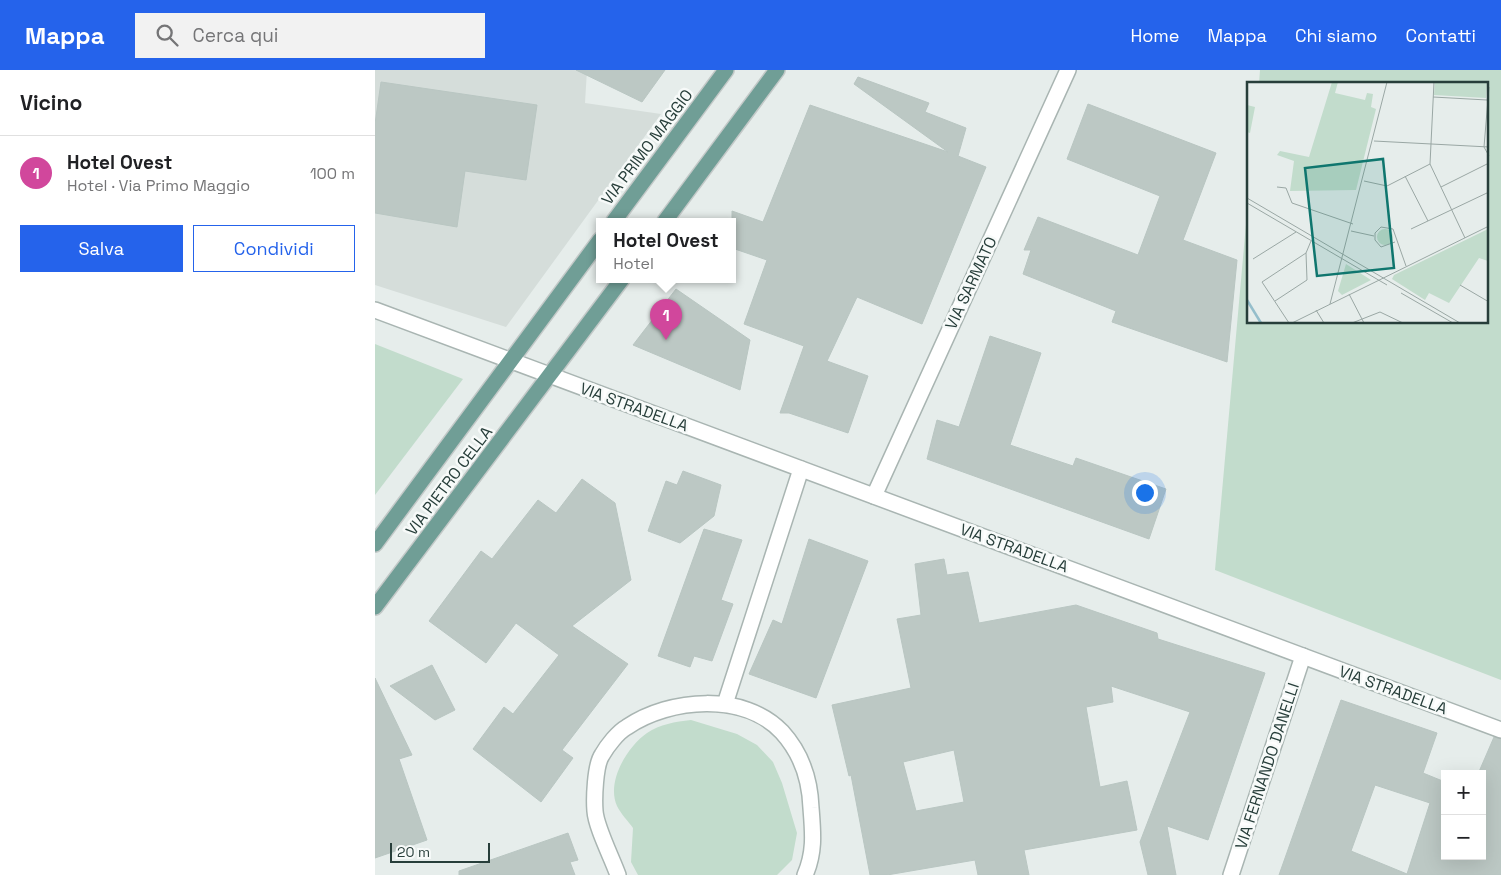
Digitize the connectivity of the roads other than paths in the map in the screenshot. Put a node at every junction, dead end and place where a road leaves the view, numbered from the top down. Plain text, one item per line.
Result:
1 (726, 70) edge
2 (777, 70) edge
3 (1069, 70) edge
4 (616, 218) edge
5 (667, 218) edge
6 (596, 245) edge
7 (619, 283) edge
8 (375, 310) edge
9 (511, 360) junction
10 (550, 376) junction
11 (801, 469) junction
12 (873, 496) junction
13 (375, 544) edge
14 (375, 607) edge
15 (1303, 656) junction
16 (725, 704) junction
17 (1501, 730) edge
18 (618, 875) edge
19 (805, 875) edge
20 (1231, 875) edge

1 - 4 main road, VIA PRIMO MAGGIO
2 - 5 main road
3 - 12 street, VIA SARMATO
6 - 9 main road
7 - 10 main road
8 - 9 street, VIA STRADELLA
9 - 10 street, VIA STRADELLA
9 - 13 main road, VIA PIETRO CELLA
10 - 11 street, VIA STRADELLA
10 - 14 main road, VIA PIETRO CELLA
11 - 12 street, VIA STRADELLA
11 - 16 street
12 - 15 street, VIA STRADELLA
15 - 17 street, VIA STRADELLA
15 - 20 street, VIA FERNANDO DANELLI
16 - 18 street
16 - 19 street

